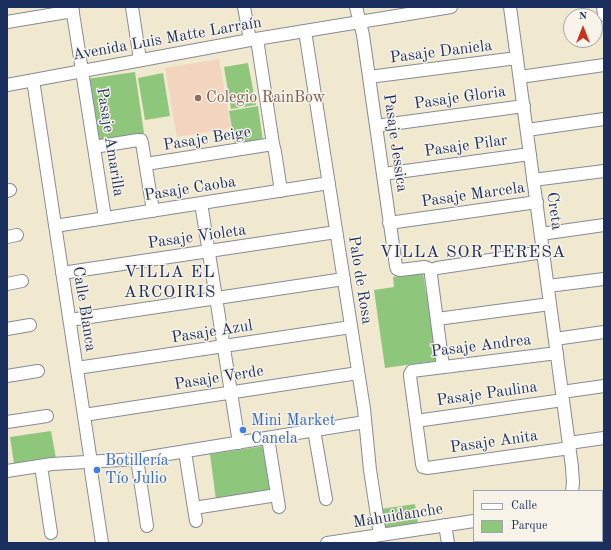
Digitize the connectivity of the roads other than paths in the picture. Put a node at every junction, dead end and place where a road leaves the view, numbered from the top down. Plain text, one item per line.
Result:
1 (132, 7) edge
2 (244, 7) edge
3 (356, 7) edge
4 (451, 7) edge
5 (510, 7) edge
6 (603, 7) edge
7 (73, 9) edge
8 (604, 15) edge
9 (7, 22) edge
10 (360, 22) junction
11 (305, 31) junction
12 (253, 39) junction
13 (517, 58) junction
14 (140, 60) junction
15 (604, 65) edge
16 (83, 71) junction
17 (369, 77) junction
18 (520, 77) junction
19 (33, 80) junction
20 (7, 85) edge
21 (524, 106) junction
22 (604, 120) edge
23 (376, 126) junction
24 (527, 130) junction
25 (272, 144) junction
26 (94, 147) junction
27 (530, 154) junction
28 (146, 164) junction
29 (604, 171) edge
30 (383, 174) junction
31 (534, 180) junction
32 (329, 183) junction
33 (281, 191) junction
34 (537, 202) junction
35 (201, 203) junction
36 (152, 211) junction
37 (105, 218) junction
38 (390, 223) junction
39 (604, 225) edge
40 (55, 226) junction
41 (336, 232) junction
42 (541, 234) junction
43 (209, 251) junction
44 (543, 252) junction
45 (432, 270) junction
46 (62, 273) junction
47 (344, 279) junction
48 (604, 279) edge
49 (22, 281) dead end
50 (7, 284) edge
51 (548, 286) junction
52 (216, 298) junction
53 (550, 304) junction
54 (437, 319) junction
55 (70, 320) junction
56 (30, 325) dead end
57 (351, 327) junction
58 (7, 329) edge
59 (604, 332) edge
60 (555, 339) junction
61 (224, 346) junction
62 (557, 353) junction
63 (443, 367) junction
64 (77, 368) junction
65 (38, 371) dead end
66 (358, 373) junction
67 (7, 376) edge
68 (604, 386) edge
69 (231, 393) junction
70 (563, 396) junction
71 (84, 415) junction
72 (47, 416) dead end
73 (416, 421) junction
74 (7, 422) edge
75 (365, 422) junction
76 (314, 430) junction
77 (268, 438) junction
78 (604, 438) edge
79 (239, 443) junction
80 (569, 446) junction
81 (185, 452) junction
82 (137, 459) junction
83 (91, 462) junction
84 (41, 466) junction
85 (7, 471) edge
86 (572, 490) edge
87 (277, 495) junction
88 (326, 499) dead end
89 (279, 507) dead end
90 (194, 508) junction
91 (473, 520) edge
92 (196, 521) dead end
93 (445, 525) junction
94 (147, 526) dead end
95 (51, 533) dead end
96 (380, 535) junction
97 (102, 543) edge
98 (326, 543) edge
99 (448, 543) edge

1 - 14 street
2 - 12 street
3 - 10 street, Pasaje Jessica
4 - 10 street, Avenida Luis Matte Larraín
5 - 13 street, Creta
6 - 8 street
7 - 9 street
7 - 16 street, Pasaje Amarilla
10 - 11 street, Avenida Luis Matte Larraín
10 - 17 street, Pasaje Jessica
11 - 12 street, Avenida Luis Matte Larraín
11 - 32 street, Palo de Rosa
12 - 14 street, Avenida Luis Matte Larraín
12 - 25 street
13 - 17 street, Pasaje Daniela
13 - 18 street, Creta
14 - 16 street, Avenida Luis Matte Larraín
15 - 18 street
16 - 19 street, Avenida Luis Matte Larraín
16 - 26 street, Pasaje Amarilla
17 - 23 street, Pasaje Jessica
18 - 21 street, Creta
19 - 20 street, Avenida Luis Matte Larraín
19 - 40 street, Calle Blanca
21 - 23 street, Pasaje Gloria
21 - 24 street, Creta
22 - 24 street
23 - 30 street, Pasaje Jessica
24 - 27 street, Creta
25 - 28 street, Pasaje Beige
25 - 33 street
26 - 28 street
26 - 37 street, Pasaje Amarilla
27 - 30 street, Pasaje Pilar
27 - 31 street, Creta
28 - 36 street
29 - 31 street
30 - 38 street, Pasaje Jessica
31 - 34 street, Creta
32 - 33 street, Pasaje Caoba
32 - 41 street, Palo de Rosa
33 - 35 street, Pasaje Caoba
34 - 38 street, Pasaje Marcela
34 - 42 street, Creta
35 - 36 street, Pasaje Caoba
35 - 43 street
36 - 37 street, Pasaje Caoba
37 - 40 street, Pasaje Caoba
38 - 45 street, Pasaje Jessica
39 - 42 street
40 - 46 street, Calle Blanca
41 - 43 street, Pasaje Violeta
41 - 47 street, Palo de Rosa
42 - 44 street, Creta
43 - 46 street, Pasaje Violeta
43 - 52 street
44 - 45 street
44 - 51 street, Creta
45 - 54 street
46 - 55 street, Calle Blanca
47 - 52 street
47 - 57 street, Palo de Rosa
48 - 51 street
49 - 50 street
51 - 53 street, Creta
52 - 55 street
52 - 61 street
53 - 54 street
53 - 60 street, Creta
54 - 63 street
55 - 64 street, Calle Blanca
56 - 58 street
57 - 61 street, Pasaje Azul
57 - 66 street, Palo de Rosa
59 - 60 street
60 - 62 street, Creta
61 - 64 street, Pasaje Azul
61 - 69 street
62 - 63 street, Pasaje Andrea
62 - 70 street, Creta
63 - 73 street, Pasaje Andrea
64 - 71 street, Calle Blanca
65 - 67 street
66 - 69 street, Pasaje Verde
66 - 75 street, Palo de Rosa
68 - 70 street, Pasaje Paulina
69 - 71 street, Pasaje Verde
69 - 79 street
70 - 73 street, Pasaje Paulina
70 - 80 street, Creta
71 - 83 street, Calle Blanca
72 - 74 street
73 - 80 street, Pasaje Anita
75 - 76 street
75 - 96 street, Palo de Rosa
76 - 77 street
76 - 88 street
77 - 79 street
77 - 87 street
78 - 80 street, Pasaje Anita
79 - 81 street
80 - 86 street, Creta
81 - 82 street
81 - 90 street
82 - 83 street
82 - 94 street
83 - 84 street
83 - 97 street, Calle Blanca
84 - 85 street
84 - 95 street
87 - 89 street
87 - 90 street
90 - 92 street
91 - 93 street, Mahuidanche
93 - 96 street, Mahuidanche
93 - 99 street
96 - 98 street, Mahuidanche

